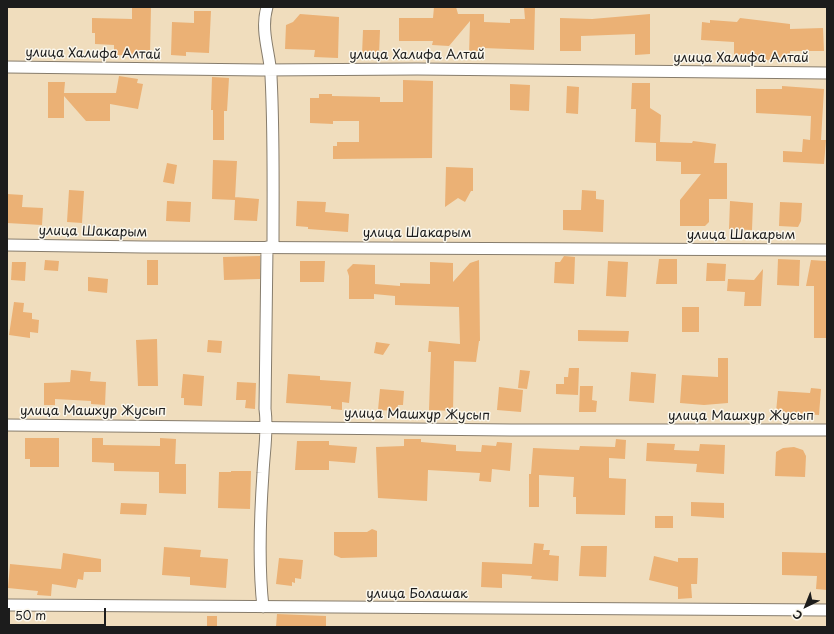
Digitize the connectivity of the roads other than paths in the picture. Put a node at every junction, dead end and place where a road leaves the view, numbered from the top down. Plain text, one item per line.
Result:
1 (267, 7) edge
2 (7, 67) edge
3 (271, 70) junction
4 (827, 73) edge
5 (7, 245) edge
6 (270, 247) junction
7 (827, 250) edge
8 (7, 425) edge
9 (267, 426) junction
10 (827, 430) edge
11 (7, 605) edge
12 (263, 607) junction
13 (827, 610) edge

1 - 3 street
2 - 3 street, улица Халифа Алтай
3 - 4 street, улица Халифа Алтай
3 - 6 street
5 - 6 street, улица Шакарым
6 - 7 street, улица Шакарым
6 - 9 street
8 - 9 street, улица Машхур Жусып
9 - 10 street, улица Машхур Жусып
9 - 12 street
11 - 12 street, улица Болашак
12 - 13 street, улица Болашак

